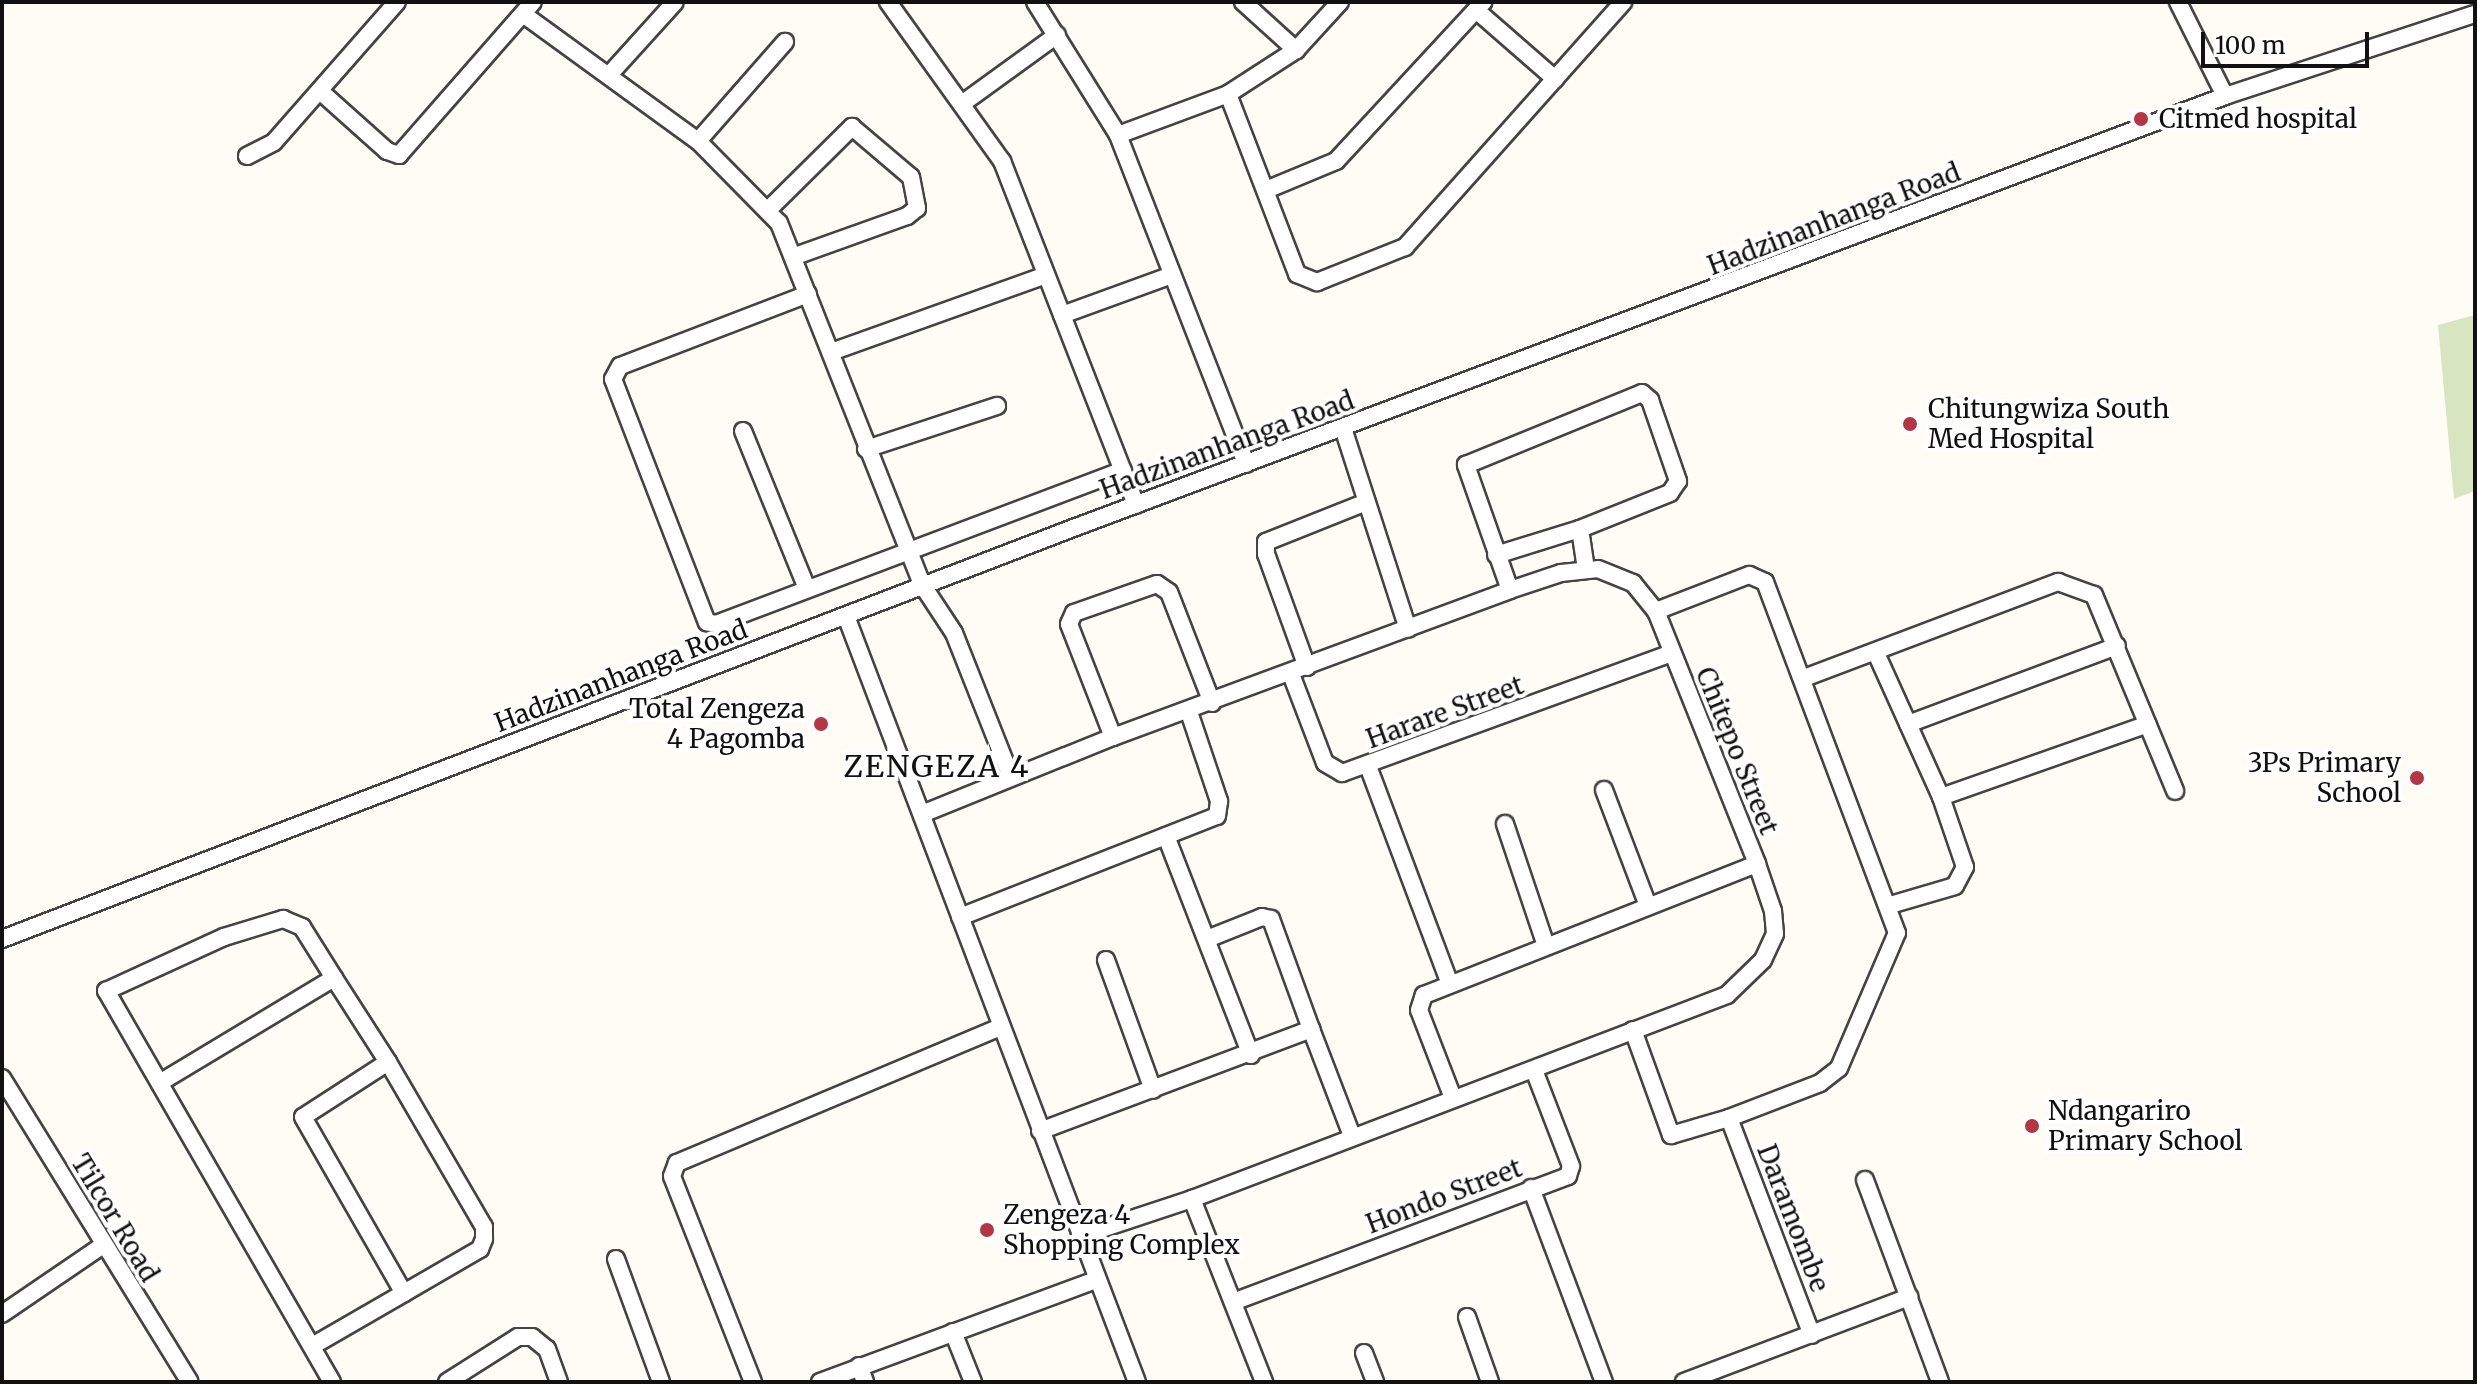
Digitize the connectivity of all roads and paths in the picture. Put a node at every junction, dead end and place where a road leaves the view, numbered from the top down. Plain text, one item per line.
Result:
1 (675, 2) edge
2 (888, 2) edge
3 (1035, 2) edge
4 (1243, 2) edge
5 (1340, 2) edge
6 (1623, 2) edge
7 (2178, 2) edge
8 (391, 4) edge
9 (1479, 6) edge
10 (528, 8) edge
11 (2475, 14) edge
12 (1057, 35) junction
13 (785, 42) dead end
14 (1296, 50) junction
15 (609, 75) junction
16 (1555, 79) junction
17 (320, 91) junction
18 (1228, 94) junction
19 (2225, 96) junction
20 (963, 103) junction
21 (1118, 135) junction
22 (698, 141) junction
23 (247, 156) dead end
24 (1266, 190) junction
25 (769, 209) junction
26 (795, 256) junction
27 (1046, 275) junction
28 (1172, 275) junction
29 (808, 294) junction
30 (1062, 315) junction
31 (831, 352) junction
32 (997, 406) dead end
33 (1343, 428) junction
34 (743, 431) dead end
35 (866, 449) junction
36 (1246, 464) junction
37 (1123, 470) junction
38 (1364, 503) junction
39 (1136, 505) junction
40 (1580, 529) junction
41 (908, 550) junction
42 (1496, 555) junction
43 (1586, 569) junction
44 (923, 586) junction
45 (807, 589) junction
46 (1510, 590) junction
47 (1656, 611) junction
48 (846, 616) junction
49 (1408, 629) junction
50 (2117, 646) junction
51 (1672, 653) junction
52 (1876, 653) junction
53 (1307, 667) junction
54 (1291, 674) junction
55 (1804, 678) junction
56 (1212, 703) junction
57 (1189, 712) junction
58 (1908, 724) junction
59 (2148, 724) junction
60 (1113, 737) junction
61 (1368, 766) junction
62 (1011, 777) junction
63 (1604, 790) dead end
64 (2175, 791) dead end
65 (1941, 797) junction
66 (922, 814) junction
67 (1505, 824) dead end
68 (1166, 836) junction
69 (1757, 864) junction
70 (1890, 905) junction
71 (1648, 906) junction
72 (960, 917) junction
73 (2, 939) edge
74 (1207, 939) junction
75 (1546, 946) junction
76 (1106, 960) dead end
77 (334, 978) junction
78 (1449, 982) junction
79 (1001, 1027) junction
80 (1311, 1029) junction
81 (1633, 1030) junction
82 (1251, 1055) junction
83 (388, 1062) junction
84 (1534, 1070) junction
85 (2, 1078) edge
86 (161, 1082) junction
87 (1153, 1090) junction
88 (1453, 1098) junction
89 (1729, 1118) junction
90 (1040, 1131) junction
91 (1352, 1136) junction
92 (1865, 1180) dead end
93 (1531, 1188) junction
94 (1192, 1199) junction
95 (1080, 1236) junction
96 (103, 1245) junction
97 (616, 1259) dead end
98 (1096, 1280) junction
99 (404, 1293) junction
100 (1909, 1297) junction
101 (1233, 1302) junction
102 (2, 1314) edge
103 (1467, 1317) dead end
104 (953, 1332) junction
105 (1812, 1335) junction
106 (314, 1345) junction
107 (1364, 1353) dead end
108 (862, 1374) edge
109 (190, 1382) edge
110 (332, 1382) edge
111 (447, 1382) edge
112 (559, 1382) edge
113 (661, 1382) edge
114 (753, 1382) edge
115 (820, 1382) edge
116 (973, 1382) edge
117 (1137, 1382) edge
118 (1264, 1382) edge
119 (1375, 1382) edge
120 (1490, 1382) edge
121 (1604, 1382) edge
122 (1684, 1382) edge
123 (1940, 1382) edge

1 - 15 street
2 - 20 street
3 - 12 street
4 - 14 street
5 - 14 street
6 - 16 street
7 - 19 street
8 - 17 street
9 - 16 street
9 - 24 street
10 - 15 street
10 - 17 street
11 - 19 street, Hadzinanhanga Road
12 - 20 street
12 - 21 street
13 - 22 street
14 - 18 street
15 - 22 street
16 - 24 street
17 - 23 street
18 - 21 street
18 - 24 street
19 - 33 street, Hadzinanhanga Road
20 - 27 street
21 - 28 street
22 - 25 street
25 - 26 street
25 - 26 street
26 - 29 street
27 - 30 street
27 - 31 street
28 - 30 street
28 - 36 street
29 - 31 street
29 - 45 street
30 - 37 street
31 - 35 street
32 - 35 street
33 - 36 street, Hadzinanhanga Road
33 - 38 street
34 - 45 street
35 - 41 street
36 - 39 street, Hadzinanhanga Road
37 - 39 street
37 - 41 street
38 - 49 street
38 - 53 street
39 - 44 street, Hadzinanhanga Road
40 - 42 street
40 - 42 street
40 - 43 street
41 - 44 street
41 - 45 street
42 - 46 street
43 - 46 street, Chitepo Street
43 - 47 street, Chitepo Street
44 - 48 street, Hadzinanhanga Road
44 - 62 street
46 - 49 street, Chitepo Street
47 - 51 street, Chitepo Street
47 - 55 street
48 - 66 street
48 - 73 street, Hadzinanhanga Road
49 - 53 street, Chitepo Street
50 - 52 street
50 - 58 street
50 - 59 street
51 - 61 street, Harare Street
51 - 69 street, Chitepo Street
52 - 55 street
52 - 58 street
53 - 54 street, Chitepo Street
54 - 56 street, Chitepo Street
54 - 61 street, Harare Street
55 - 70 street
56 - 57 street, Chitepo Street
56 - 60 street
57 - 60 street, Chitepo Street
57 - 68 street
58 - 65 street
59 - 64 street
59 - 65 street
60 - 62 street, Chitepo Street
61 - 78 street
62 - 66 street, Chitepo Street
63 - 71 street
65 - 70 street
66 - 72 street
67 - 75 street
68 - 72 street
68 - 74 street
69 - 71 street
69 - 81 street, Chitepo Street
70 - 89 street
71 - 75 street
72 - 79 street
74 - 80 street
74 - 82 street
75 - 78 street
76 - 87 street
77 - 83 street
77 - 86 street
77 - 86 street
78 - 88 street
79 - 90 street
79 - 114 street
80 - 82 street
80 - 91 street
81 - 84 street, Chitepo Street
81 - 89 street
82 - 87 street
83 - 99 street
83 - 99 street
84 - 88 street, Chitepo Street
84 - 93 street, Hondo Street
85 - 96 street, Tilcor Road
86 - 106 street
87 - 90 street
88 - 91 street, Chitepo Street
89 - 105 street, Daramombe
90 - 95 street
91 - 94 street, Chitepo Street
92 - 100 street
93 - 101 street, Hondo Street
93 - 121 street
94 - 95 street, Chitepo Street
94 - 101 street
95 - 98 street
96 - 102 street
96 - 109 street, Tilcor Road
97 - 113 street
98 - 104 street
98 - 117 street
99 - 106 street
100 - 105 street
100 - 123 street
101 - 118 street
103 - 120 street
104 - 108 street
104 - 116 street
105 - 122 street
106 - 110 street
107 - 119 street
108 - 115 street
111 - 112 street

